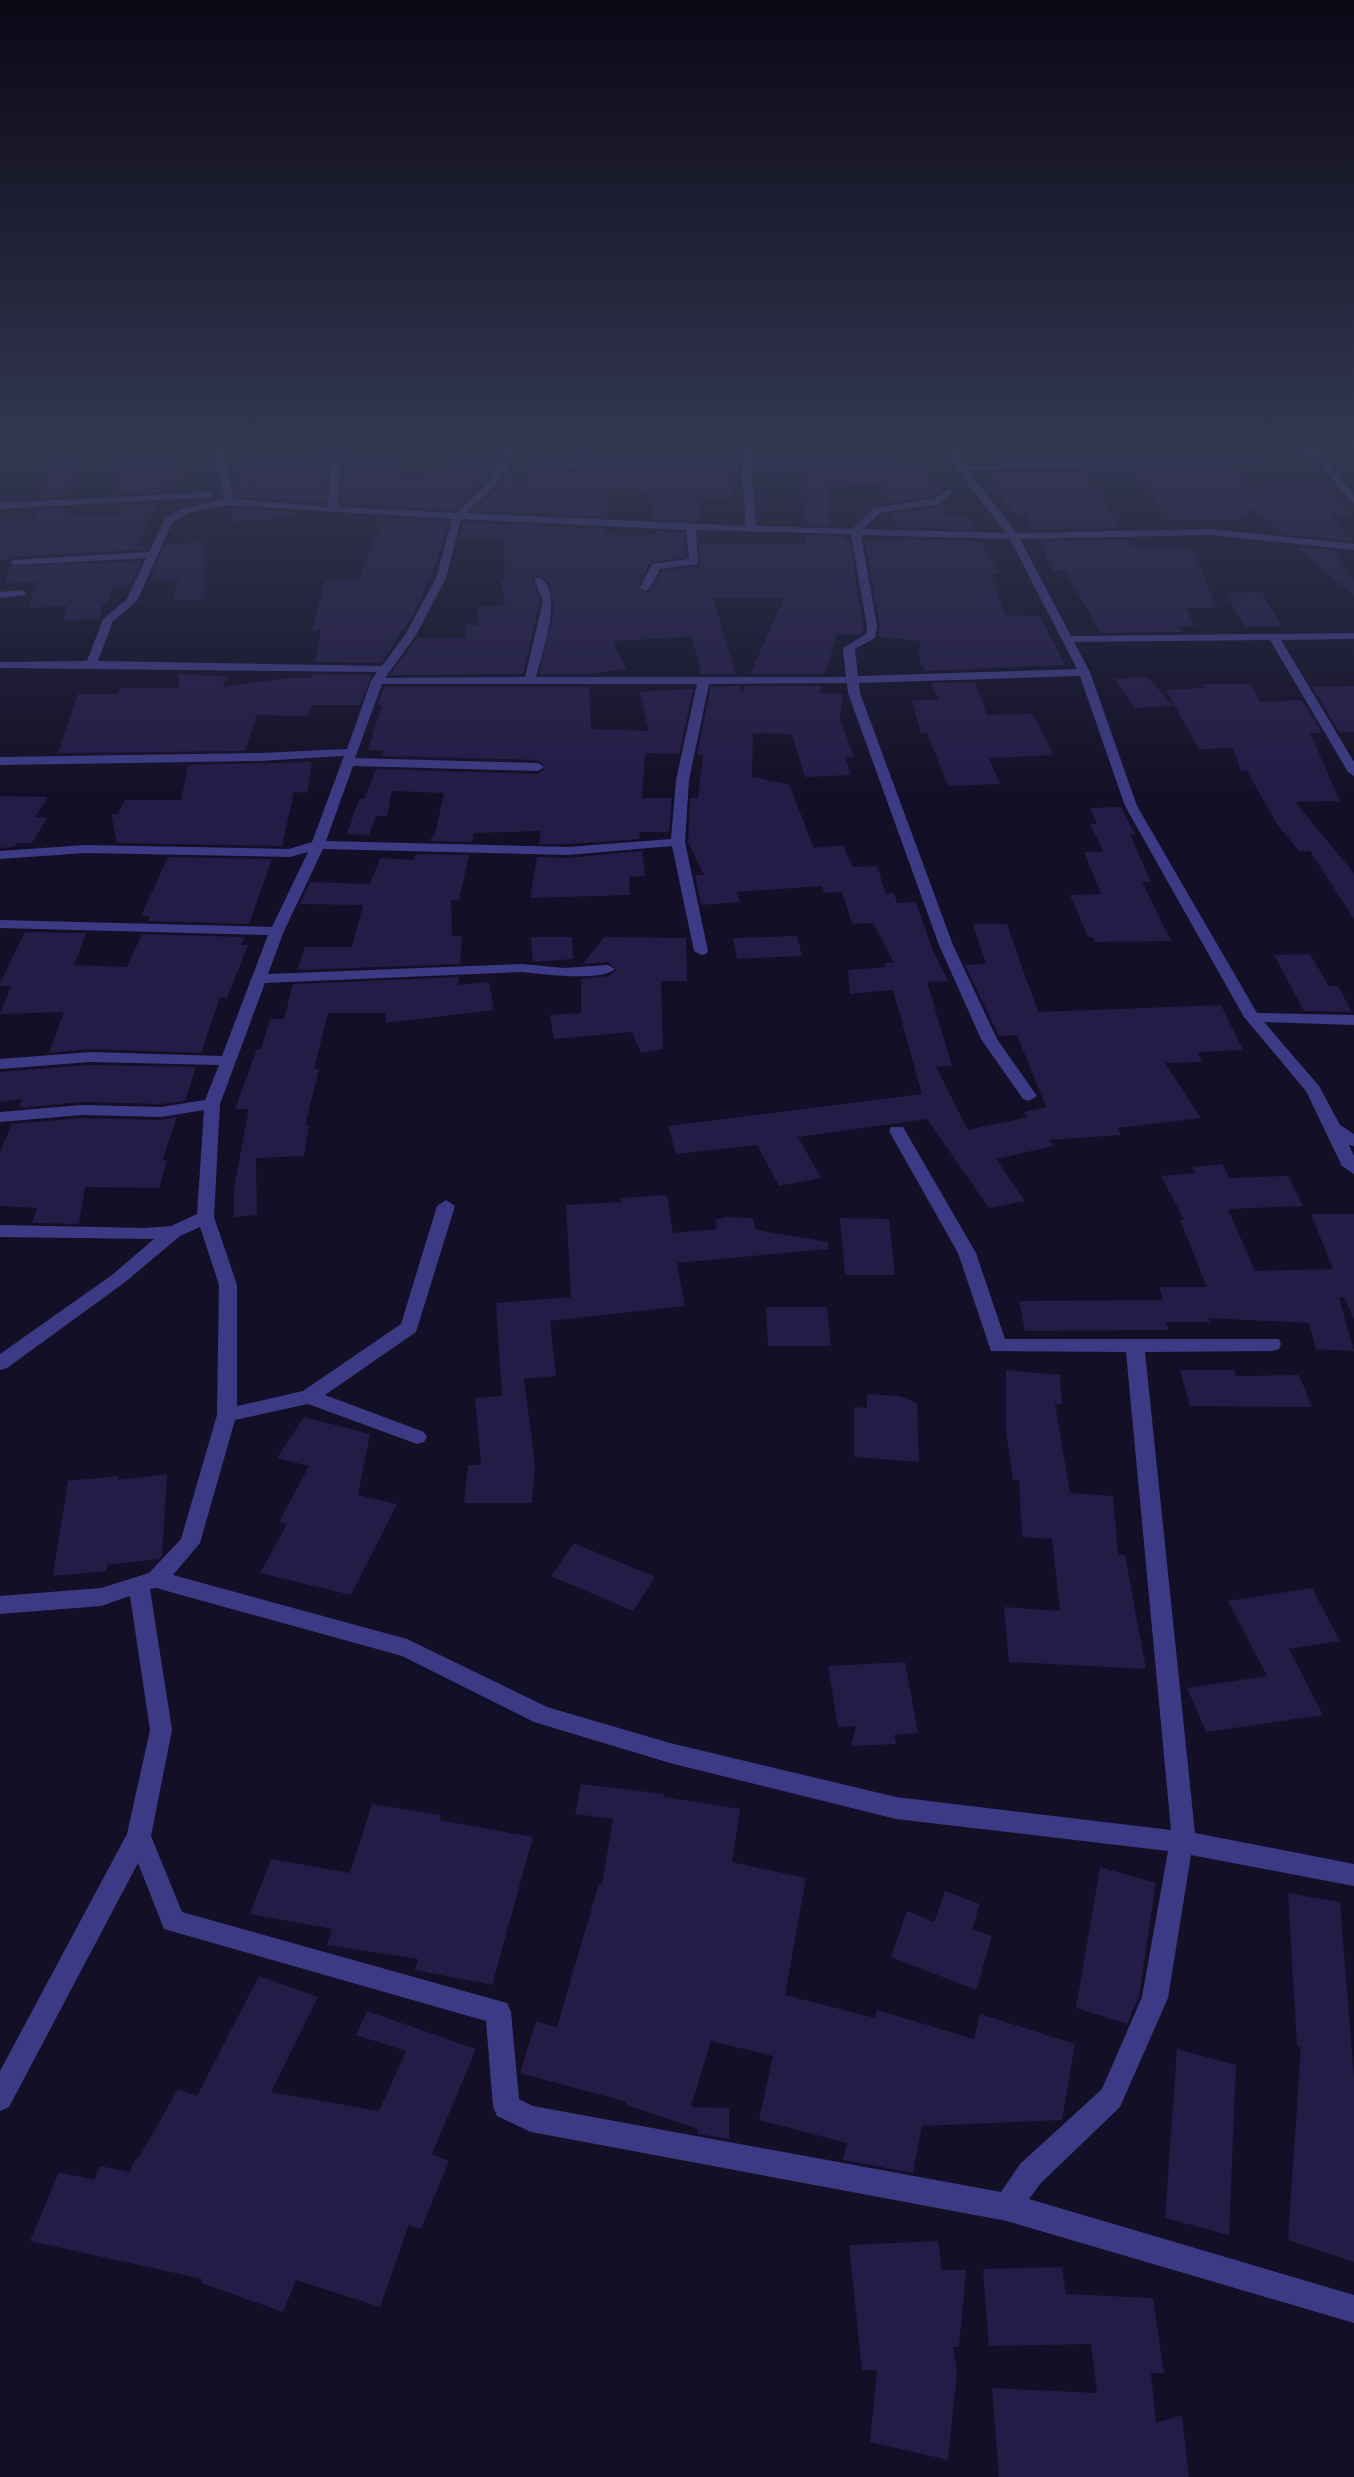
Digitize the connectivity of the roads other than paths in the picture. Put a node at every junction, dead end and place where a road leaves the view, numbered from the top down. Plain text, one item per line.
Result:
1 (149, 564) edge
2 (445, 564) edge
3 (679, 564) edge
4 (861, 564) edge
5 (1028, 564) edge
6 (539, 580) dead end
7 (645, 588) dead end
8 (21, 593) dead end
9 (0, 594) edge
10 (1354, 636) edge
11 (1275, 637) junction
12 (1067, 639) junction
13 (91, 663) junction
14 (0, 665) edge
15 (1084, 672) junction
16 (380, 675) junction
17 (704, 679) junction
18 (530, 680) junction
19 (852, 680) junction
20 (349, 757) junction
21 (0, 761) edge
22 (538, 767) dead end
23 (1354, 772) edge
24 (678, 842) junction
25 (318, 845) junction
26 (0, 855) edge
27 (0, 924) edge
28 (277, 931) junction
29 (701, 951) dead end
30 (608, 969) dead end
31 (260, 979) junction
32 (1252, 1017) junction
33 (1354, 1020) edge
34 (230, 1061) junction
35 (0, 1064) edge
36 (1029, 1096) dead end
37 (212, 1104) junction
38 (0, 1117) edge
39 (1334, 1128) junction
40 (897, 1131) dead end
41 (1354, 1141) edge
42 (1354, 1168) edge
43 (446, 1206) dead end
44 (205, 1217) junction
45 (0, 1231) edge
46 (174, 1232) junction
47 (1272, 1344) dead end
48 (1135, 1345) junction
49 (0, 1363) edge
50 (309, 1397) junction
51 (227, 1415) junction
52 (417, 1437) dead end
53 (147, 1582) junction
54 (0, 1605) edge
55 (139, 1836) junction
56 (1182, 1842) junction
57 (1354, 1875) edge
58 (0, 2098) edge
59 (1007, 2207) junction
60 (1354, 2309) edge

1 - 13 street
2 - 16 street
3 - 7 street
4 - 19 street
5 - 12 street
6 - 18 street
8 - 9 street
10 - 11 street
11 - 12 street
11 - 23 street
12 - 15 street
13 - 14 street
13 - 16 street
15 - 19 street
15 - 32 street
16 - 18 street
16 - 20 street
17 - 18 street
17 - 19 street
17 - 24 street
19 - 36 street
20 - 21 street
20 - 22 street
20 - 25 street
24 - 25 street
24 - 29 street
25 - 26 street
25 - 28 street
27 - 28 street
28 - 31 street
30 - 31 street
31 - 34 street
32 - 33 street
32 - 39 street
34 - 35 street
34 - 37 street
37 - 38 street
37 - 44 street
39 - 41 street
39 - 42 street
40 - 48 street
43 - 50 street
44 - 46 street
44 - 51 street
45 - 46 street
46 - 49 street
47 - 48 street
48 - 56 street
50 - 51 street
50 - 52 street
51 - 53 street
53 - 54 street
53 - 55 street
53 - 56 street
55 - 58 street
55 - 59 street
56 - 57 street
56 - 59 street
59 - 60 street

